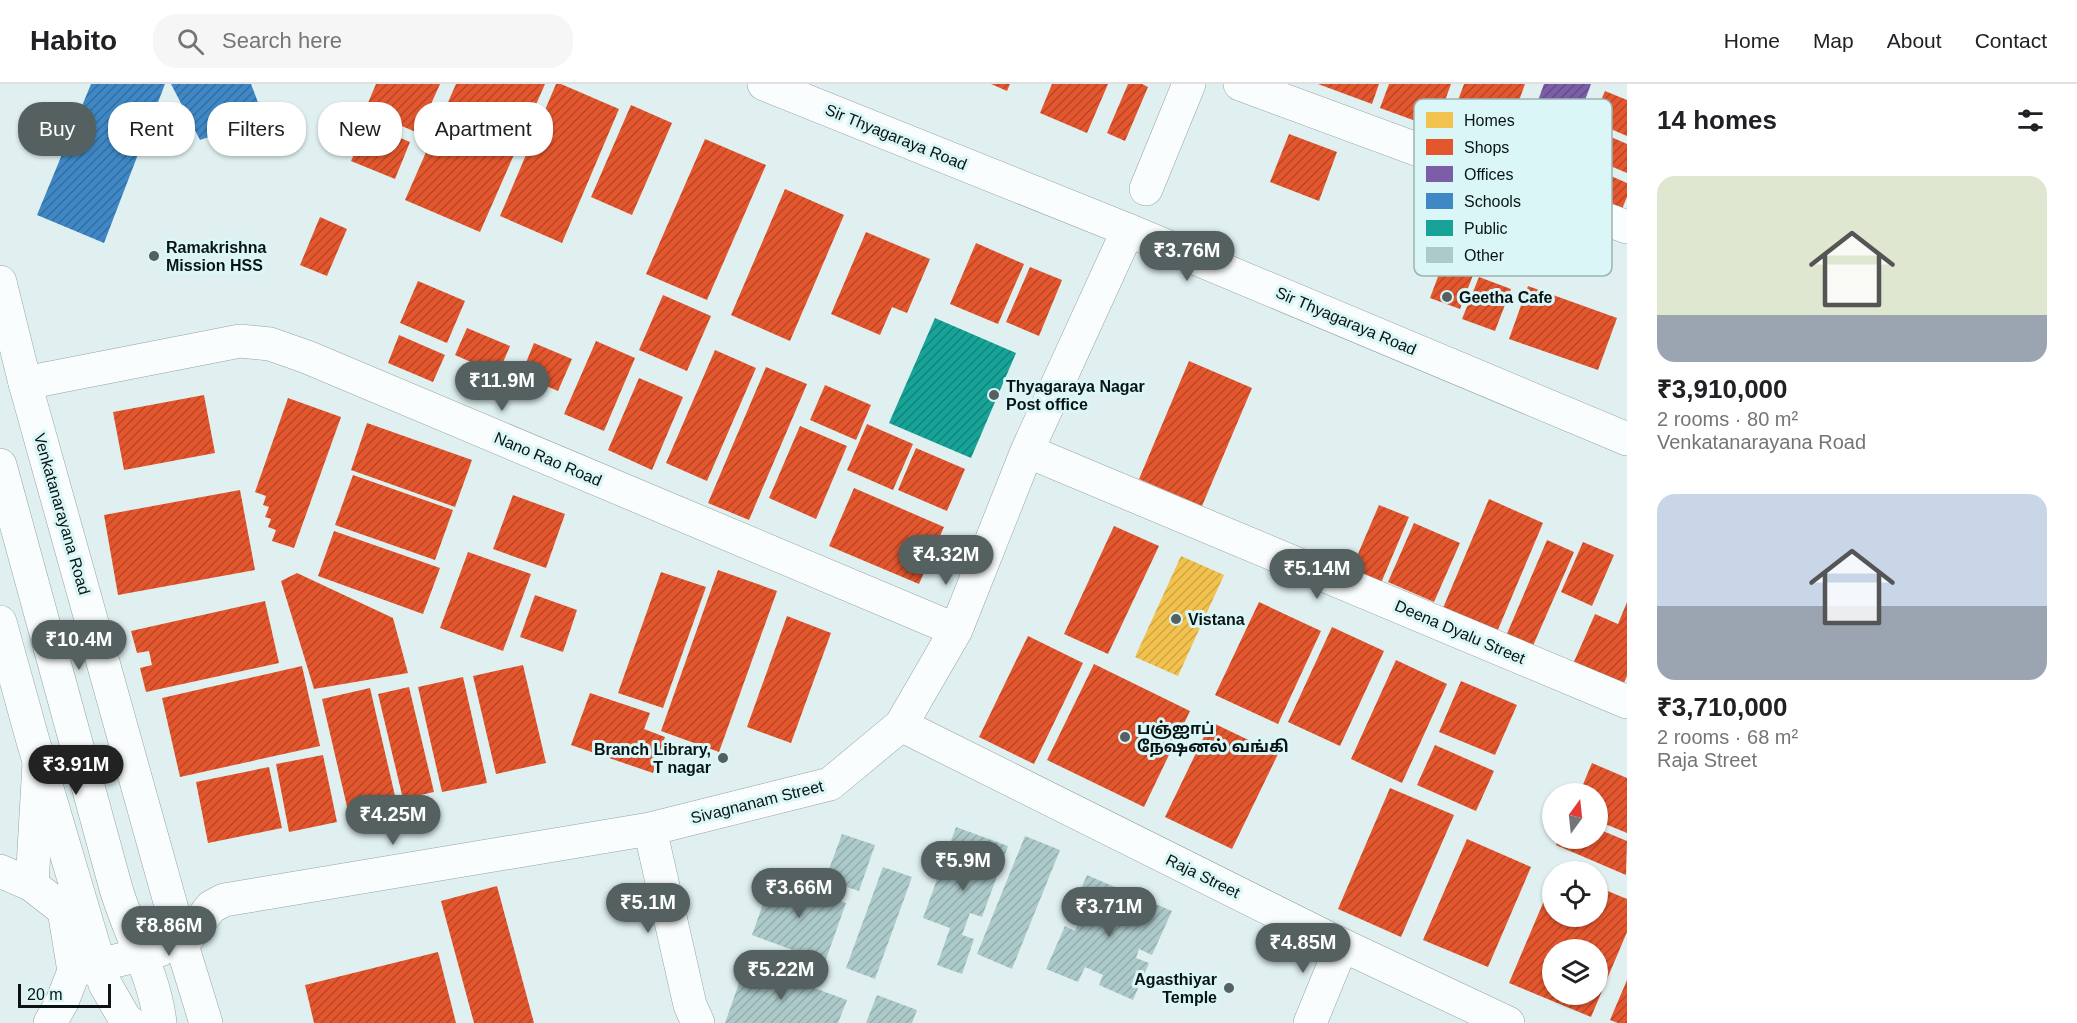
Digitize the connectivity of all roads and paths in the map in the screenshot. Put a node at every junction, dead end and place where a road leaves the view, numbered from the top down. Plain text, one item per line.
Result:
1 (764, 84) edge
2 (1189, 84) edge
3 (1240, 84) edge
4 (1414, 148) edge
5 (1146, 189) dead end
6 (1612, 220) edge
7 (1627, 226) edge
8 (1128, 230) junction
9 (0, 282) edge
10 (26, 383) junction
11 (1627, 439) edge
12 (1027, 451) junction
13 (0, 465) edge
14 (0, 622) edge
15 (956, 630) junction
16 (1627, 702) edge
17 (901, 725) junction
18 (39, 763) junction
19 (650, 829) junction
20 (0, 871) edge
21 (32, 885) junction
22 (182, 945) junction
23 (1342, 945) junction
24 (141, 954) junction
25 (92, 973) junction
26 (56, 1012) edge
27 (130, 1023) edge
28 (160, 1023) edge
29 (206, 1023) edge
30 (698, 1023) edge
31 (1310, 1023) edge
32 (1508, 1023) edge

1 - 8 street, Sir Thyagaraya Road
2 - 5 street
3 - 4 street
6 - 7 street
8 - 11 street, Sir Thyagaraya Road
8 - 12 street, Sivagnanam Street
9 - 10 street, Venkatanarayana Road
10 - 15 street, Nano Rao Road
10 - 22 street, Venkatanarayana Road
12 - 15 street, Sivagnanam Street
12 - 16 street, Deena Dyalu Street
13 - 24 street
14 - 18 street
15 - 17 street, Sivagnanam Street
17 - 19 street, Sivagnanam Street
17 - 23 street, Raja Street
18 - 21 street
18 - 25 street
19 - 22 street, Sivagnanam Street
19 - 30 street
20 - 21 street
21 - 25 street
22 - 24 street
22 - 29 street, Venkatanarayana Road
23 - 31 street
23 - 32 street, Raja Street
24 - 25 street
24 - 28 street
25 - 26 street
25 - 27 street

